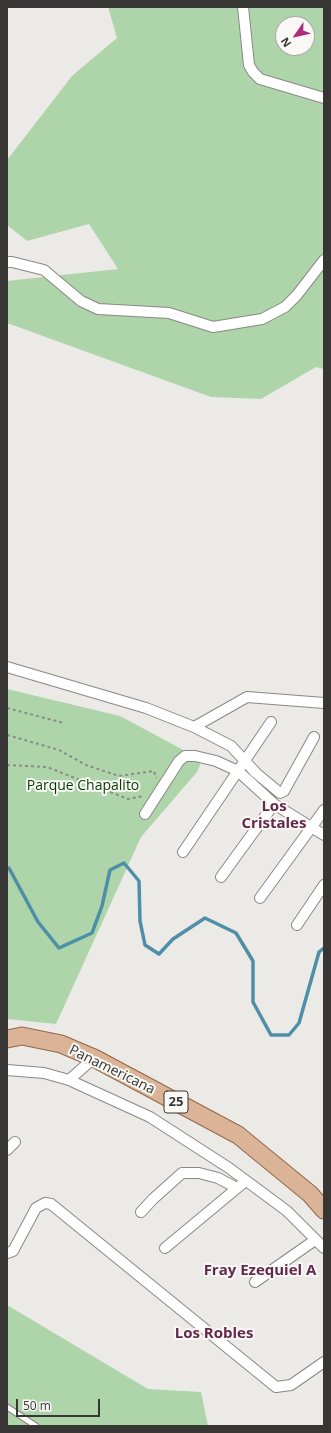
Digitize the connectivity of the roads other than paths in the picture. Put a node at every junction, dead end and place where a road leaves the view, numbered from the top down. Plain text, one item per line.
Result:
1 (244, 7) edge
2 (324, 98) edge
3 (324, 260) edge
4 (7, 262) edge
5 (7, 667) edge
6 (324, 702) edge
7 (271, 722) dead end
8 (194, 727) junction
9 (314, 736) dead end
10 (245, 760) junction
11 (238, 771) junction
12 (274, 804) junction
13 (324, 810) edge
14 (145, 814) dead end
15 (312, 828) junction
16 (324, 835) edge
17 (183, 852) dead end
18 (221, 877) dead end
19 (324, 885) edge
20 (260, 898) dead end
21 (297, 925) dead end
22 (7, 1039) edge
23 (94, 1058) junction
24 (7, 1070) edge
25 (69, 1080) junction
26 (15, 1142) dead end
27 (7, 1150) edge
28 (241, 1184) junction
29 (324, 1210) edge
30 (141, 1212) dead end
31 (316, 1240) junction
32 (165, 1248) dead end
33 (324, 1248) edge
34 (7, 1253) edge
35 (255, 1282) dead end
36 (324, 1362) edge
37 (7, 1407) edge
38 (36, 1426) edge

1 - 2 street
3 - 4 street
5 - 8 street
6 - 8 street
7 - 10 street
8 - 10 street
9 - 10 street
10 - 11 street
11 - 12 street
11 - 14 street
11 - 17 street
12 - 15 street
12 - 18 street
13 - 15 street
15 - 16 street
15 - 20 street
19 - 21 street
22 - 23 main road, Panamericana / 25
23 - 25 street
23 - 29 main road, Panamericana / 25
24 - 25 street
25 - 28 street
26 - 27 street
28 - 30 street
28 - 31 street
28 - 32 street
31 - 33 street
31 - 35 street
34 - 36 street
37 - 38 lane

